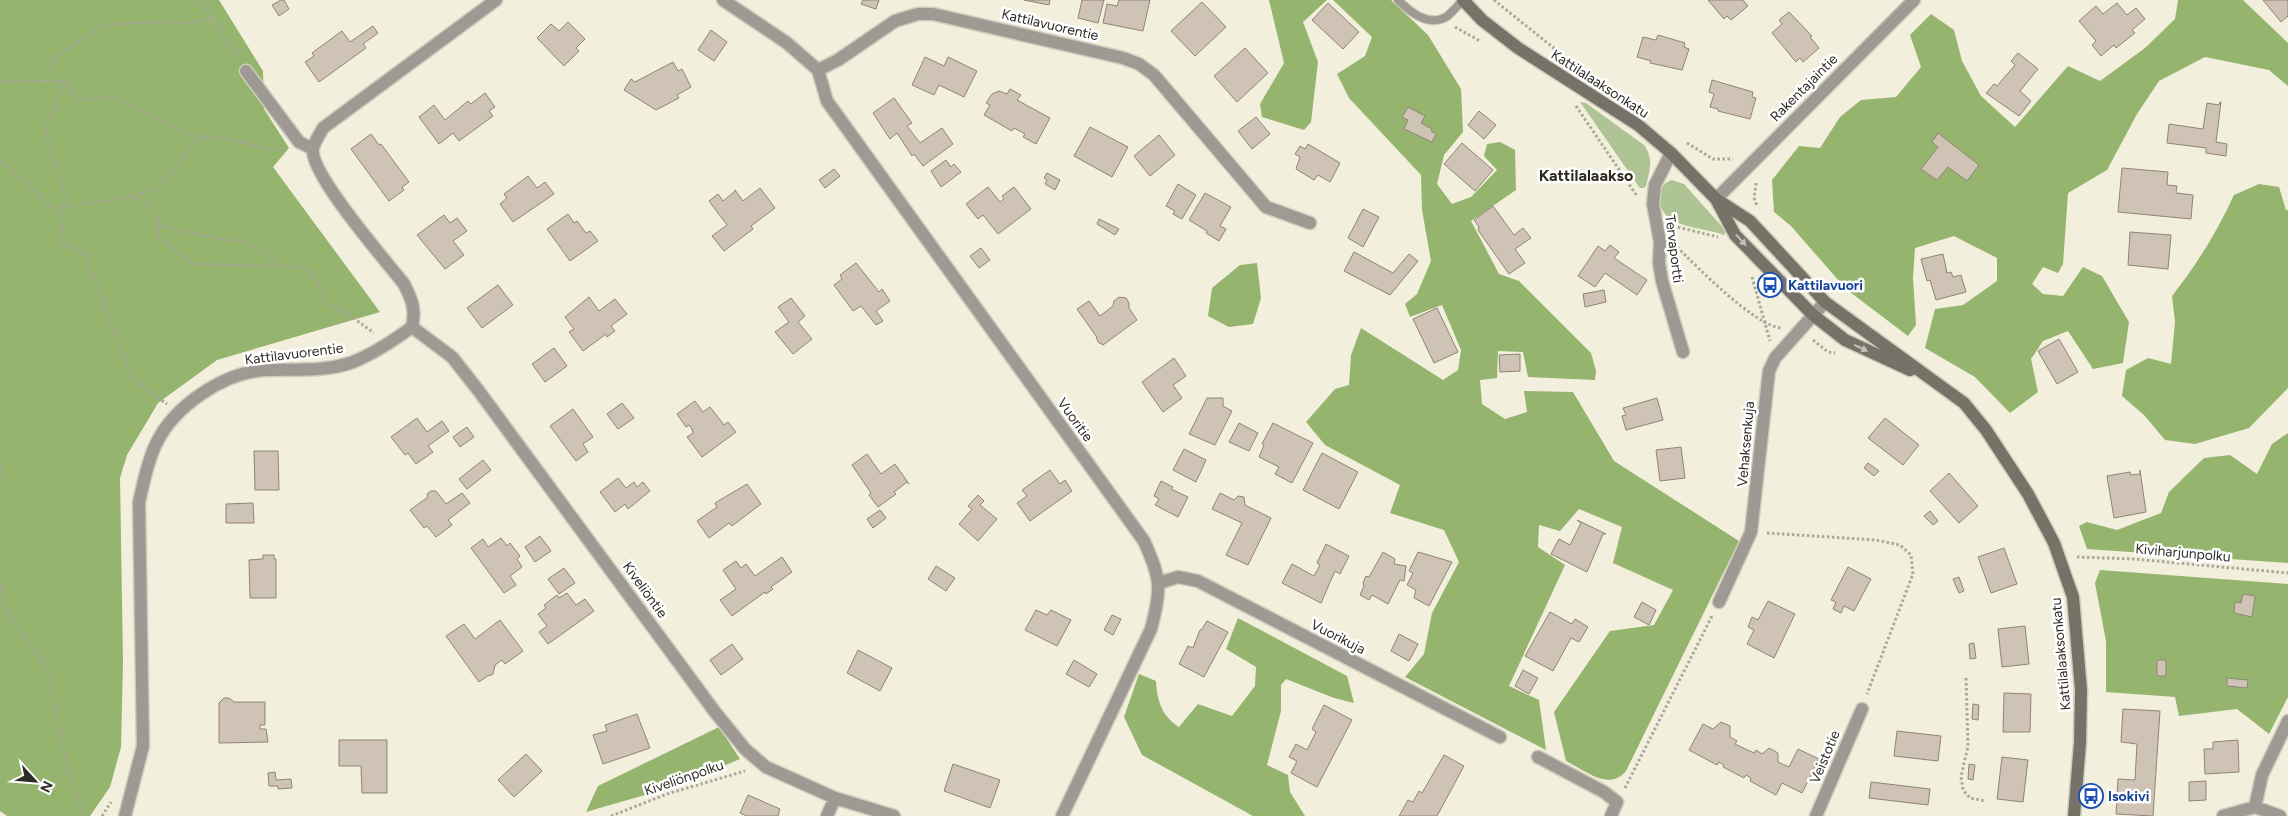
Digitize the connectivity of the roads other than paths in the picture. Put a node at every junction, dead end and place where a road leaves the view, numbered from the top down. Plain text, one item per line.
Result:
1 (496, 0) edge
2 (723, 0) edge
3 (1398, 0) edge
4 (1463, 0) edge
5 (1914, 0) edge
6 (818, 70) junction
7 (246, 71) road end
8 (313, 149) junction
9 (1671, 153) junction
10 (1716, 199) junction
11 (1310, 223) dead end
12 (1825, 302) junction
13 (1813, 315) junction
14 (412, 326) junction
15 (1683, 352) dead end
16 (1937, 382) junction
17 (1159, 583) junction
18 (1719, 602) road end
19 (1862, 709) road end
20 (2288, 721) edge
21 (1500, 737) dead end
22 (1538, 757) dead end
23 (835, 798) junction
24 (2255, 807) junction
25 (128, 815) edge
26 (827, 816) edge
27 (894, 816) edge
28 (1062, 816) edge
29 (1611, 816) edge
30 (1816, 816) edge
31 (2074, 816) edge
32 (2223, 816) edge
33 (2280, 816) edge

1 - 8 street
2 - 6 street
3 - 4 lane
4 - 9 street, Kattilalaaksonkatu
5 - 10 street, Rakentajaintie
6 - 11 street, Kattilavuorentie
6 - 17 street, Vuoritie
7 - 8 street
8 - 14 street
9 - 10 street, Kattilalaaksonkatu
9 - 15 street, Tervaportti
10 - 12 street, Kattilalaaksonkatu
10 -> 13 street, Kattilalaaksonkatu
12 - 13 street, Vehaksenkuja
12 - 16 street, Kattilalaaksonkatu
13 -> 16 street, Kattilalaaksonkatu
13 - 18 street, Vehaksenkuja
14 - 23 street, Kiveliöntie
14 - 25 street, Kattilavuorentie
16 - 31 street, Kattilalaaksonkatu
17 - 21 street, Vuorikuja
17 - 28 street, Vuoritie
19 - 30 street, Veistotie
20 - 24 street
22 - 29 street
23 - 26 street
23 - 27 street, Kiveliöntie
24 - 32 street
24 - 33 street

